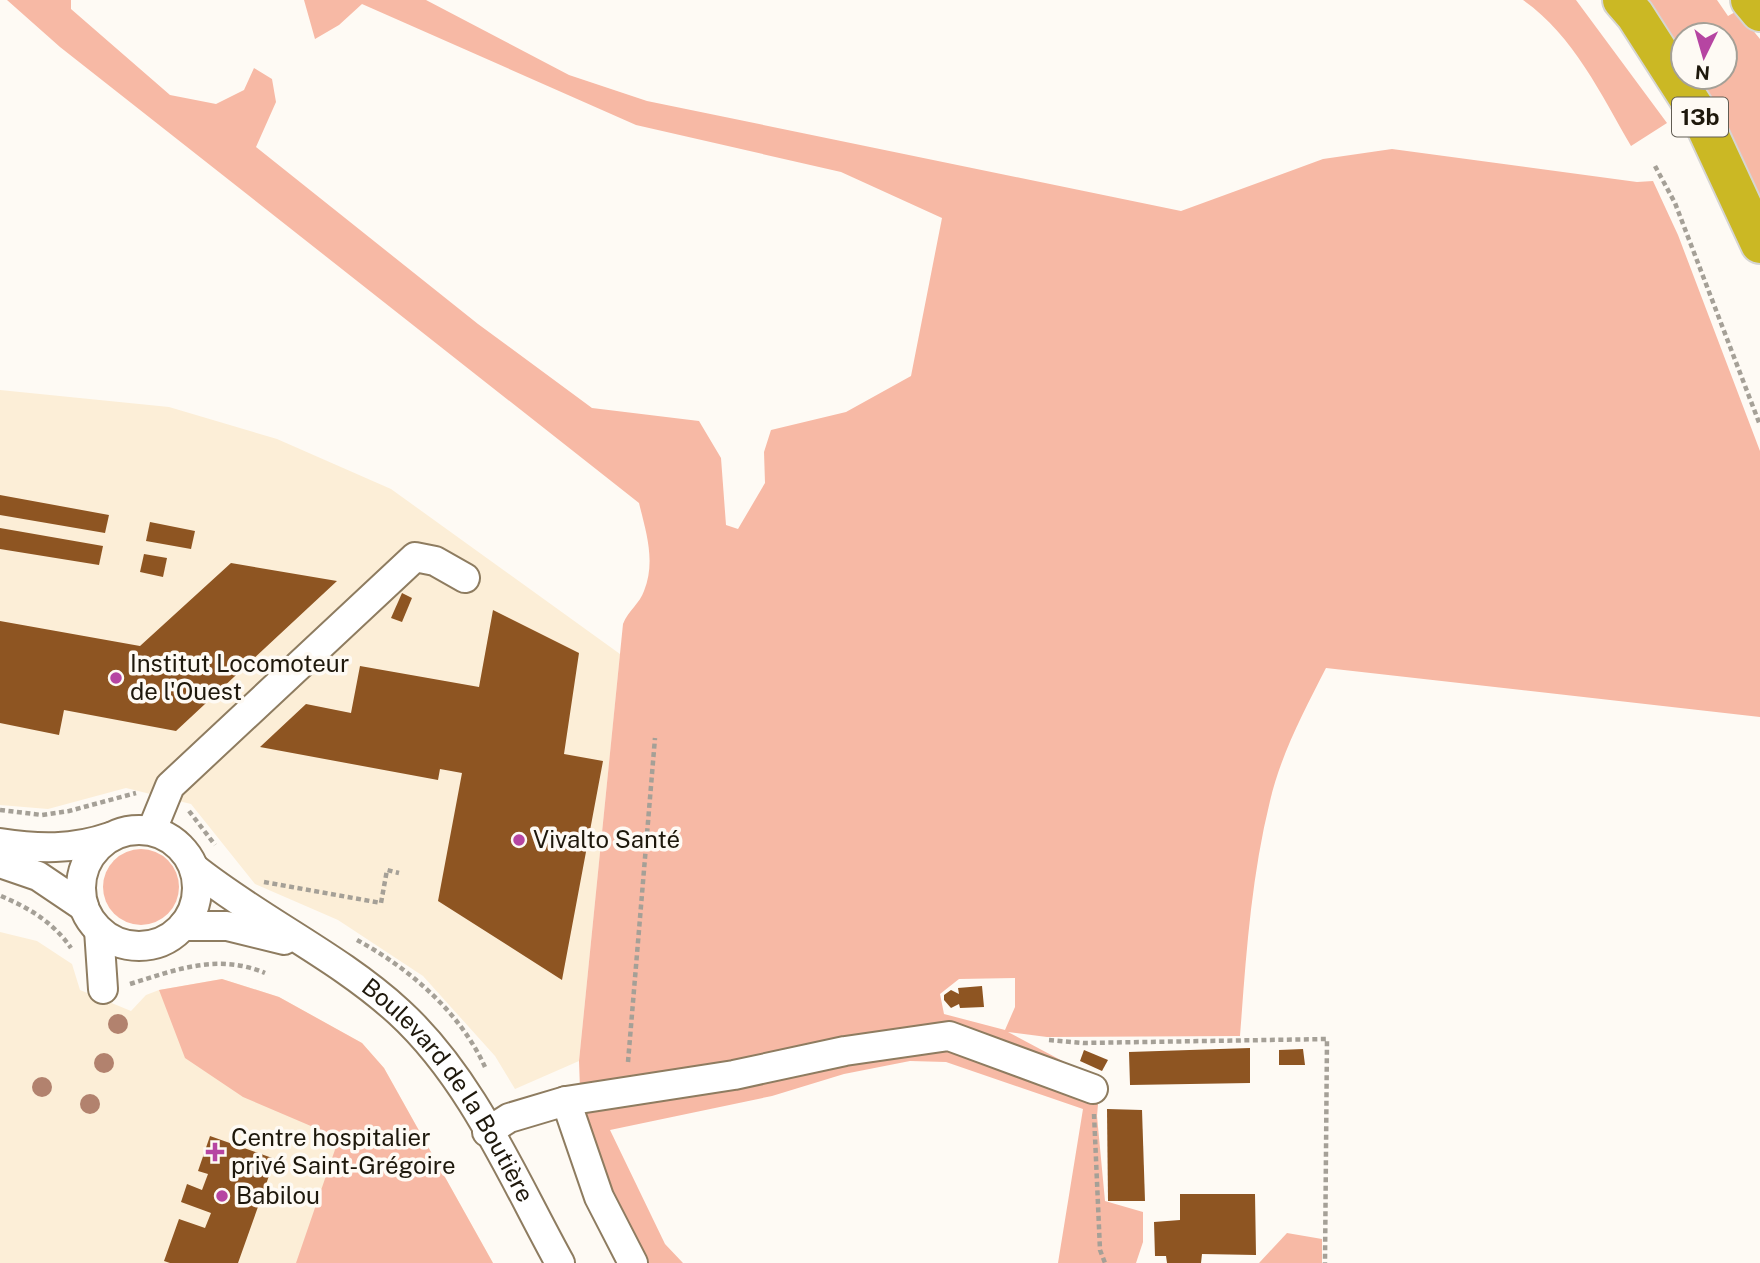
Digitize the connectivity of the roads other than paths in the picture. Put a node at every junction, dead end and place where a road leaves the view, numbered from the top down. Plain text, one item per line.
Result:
1 (1622, 0) edge
2 (1750, 0) edge
3 (1760, 12) edge
4 (1760, 244) edge
5 (465, 578) dead end
6 (152, 831) junction
7 (110, 837) junction
8 (0, 843) edge
9 (0, 863) edge
10 (194, 868) junction
11 (92, 919) junction
12 (183, 926) junction
13 (139, 946) junction
14 (305, 946) junction
15 (1093, 1089) road end
16 (566, 1101) junction
17 (487, 1132) junction
18 (559, 1263) edge
19 (634, 1263) edge

1 - 4 highway, 13b
2 - 3 highway
5 - 6 street
6 - 7 street
6 - 10 street
7 - 8 street
7 - 11 street
9 - 11 street
10 - 12 street
10 - 14 street, Boulevard de la Boutière
11 - 13 street
11 - 13 street
12 - 13 street
12 - 14 street, Boulevard de la Boutière
14 - 17 street, Boulevard de la Boutière
15 - 16 street
16 - 17 street
16 - 19 street
17 - 18 street, Boulevard de la Boutière

